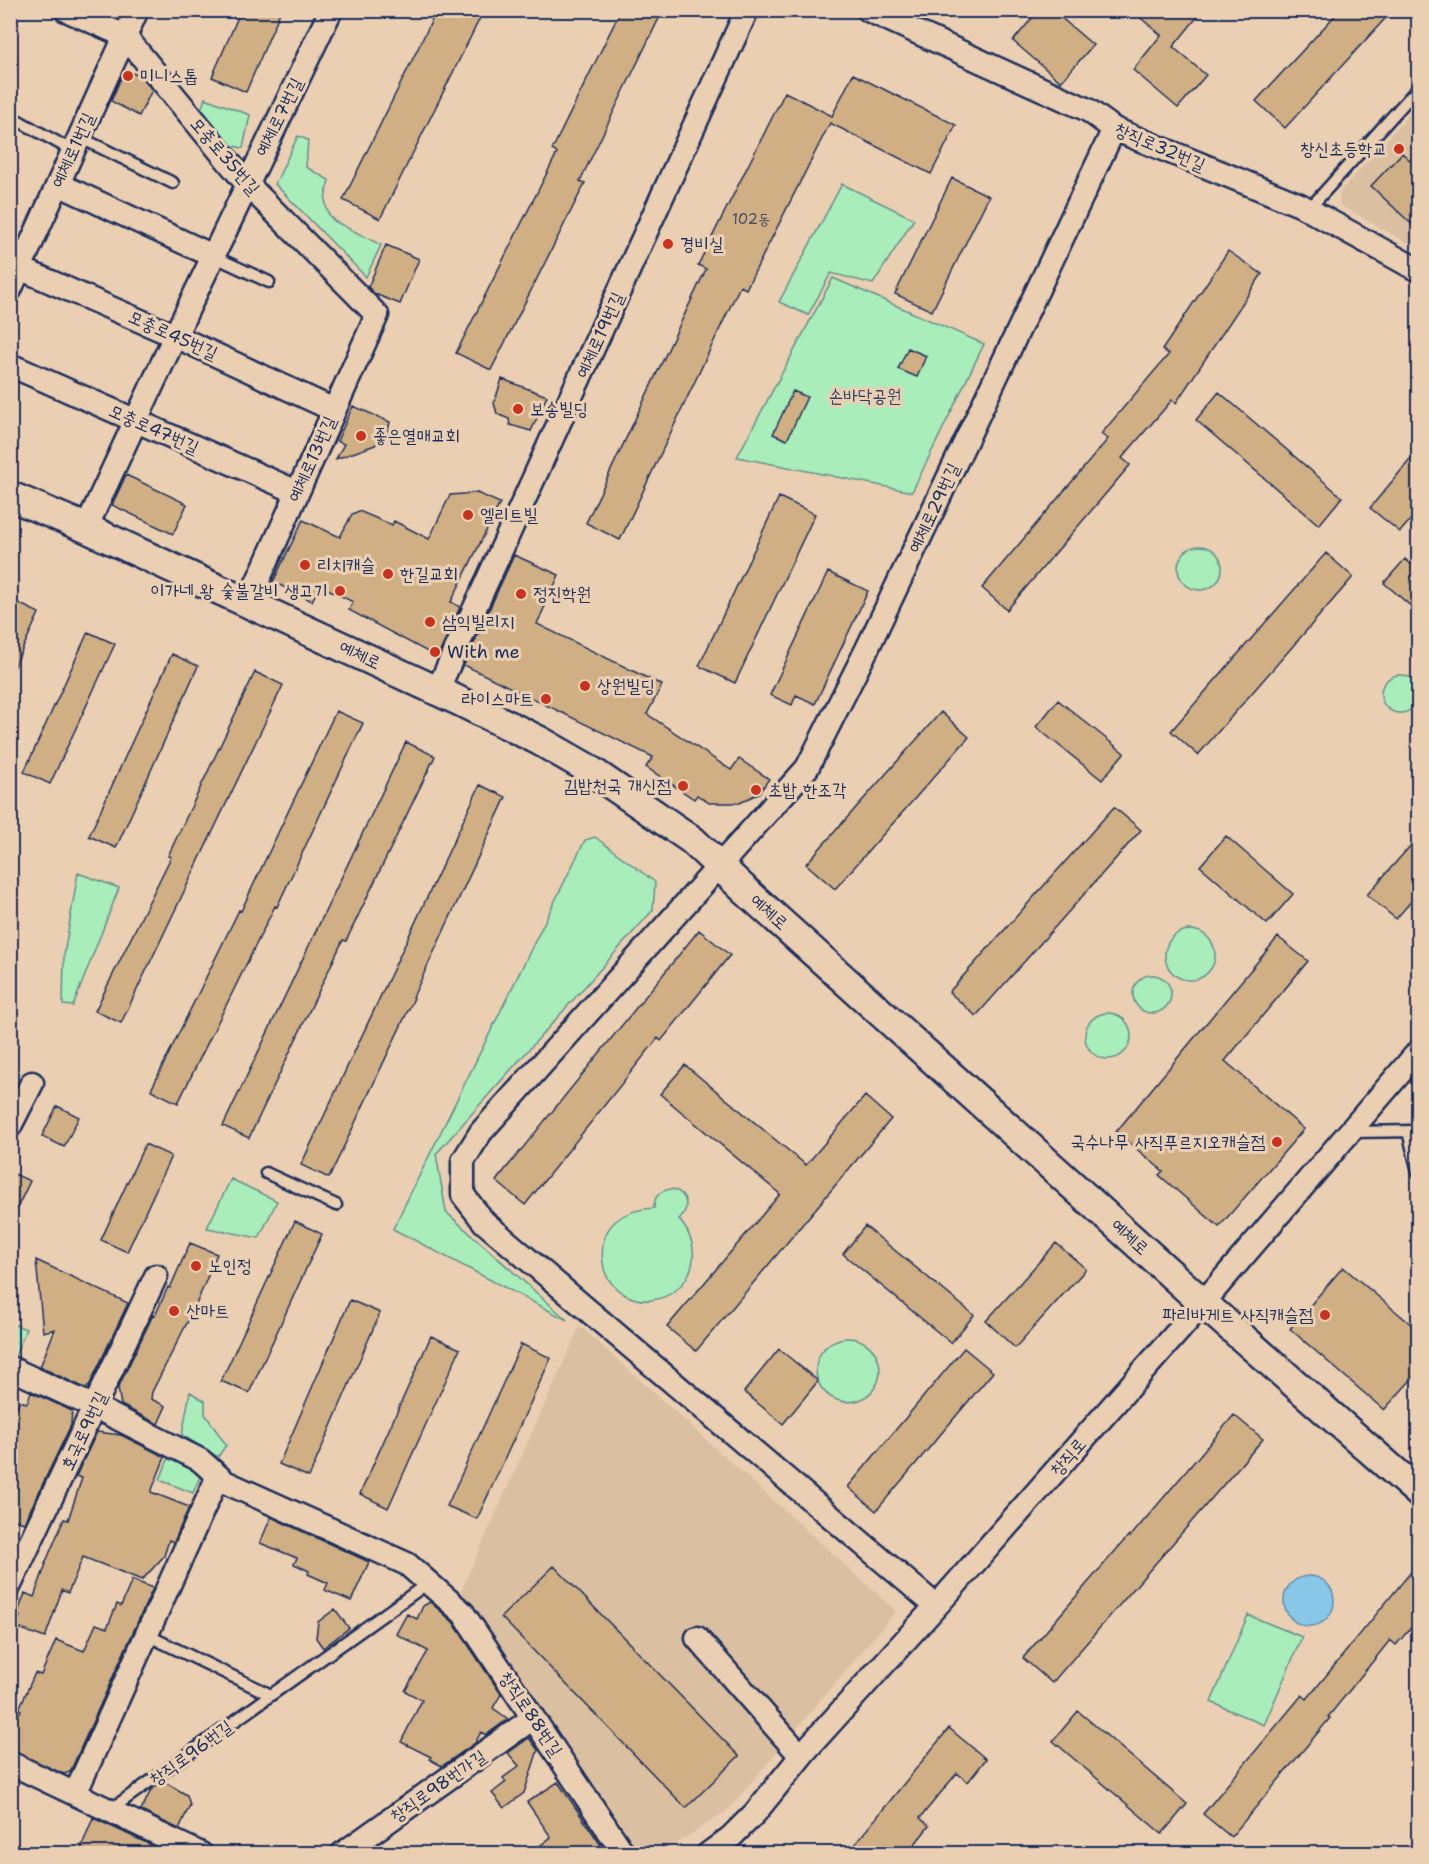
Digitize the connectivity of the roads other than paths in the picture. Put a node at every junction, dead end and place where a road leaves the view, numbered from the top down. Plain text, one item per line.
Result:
1 (66, 10) edge
2 (137, 10) edge
3 (331, 10) edge
4 (747, 10) edge
5 (868, 10) edge
6 (125, 36) junction
7 (1419, 88) edge
8 (10, 116) edge
9 (1114, 129) junction
10 (76, 144) junction
11 (173, 183) dead end
12 (58, 184) junction
13 (247, 184) junction
14 (1308, 210) junction
15 (213, 256) junction
16 (15, 266) edge
17 (1419, 270) edge
18 (269, 282) dead end
19 (10, 290) edge
20 (377, 315) joint
21 (175, 336) junction
22 (10, 365) edge
23 (334, 410) junction
24 (135, 421) junction
25 (297, 492) junction
26 (10, 496) edge
27 (86, 528) junction
28 (248, 603) junction
29 (438, 691) junction
30 (720, 867) junction
31 (1419, 1052) edge
32 (21, 1092) edge
33 (10, 1126) edge
34 (1414, 1131) edge
35 (1350, 1132) junction
36 (1419, 1172) edge
37 (266, 1173) dead end
38 (336, 1205) dead end
39 (156, 1276) dead end
40 (1203, 1303) junction
41 (10, 1368) edge
42 (95, 1407) junction
43 (218, 1476) junction
44 (1419, 1492) edge
45 (428, 1583) junction
46 (10, 1585) edge
47 (936, 1606) junction
48 (147, 1635) junction
49 (697, 1638) dead end
50 (271, 1695) junction
51 (533, 1718) junction
52 (801, 1756) junction
53 (10, 1763) edge
54 (75, 1794) junction
55 (111, 1810) junction
56 (201, 1854) edge
57 (342, 1854) edge
58 (624, 1854) edge
59 (708, 1854) edge

1 - 6 street, 모충로35번길
2 - 6 street, 예체로1번길
3 - 13 street, 예체로7번길
4 - 29 street, 예체로19번길
5 - 9 street, 창직로32번길
6 - 10 street, 예체로1번길
6 - 13 street, 모충로35번길
7 - 14 lane
8 - 10 lane
9 - 14 street, 창직로32번길
9 - 30 street, 예체로29번길
10 - 11 lane
10 - 12 street, 예체로1번길
12 - 15 street
12 - 16 street, 예체로1번길
13 - 15 street, 예체로7번길
13 - 20 street, 모충로35번길
14 - 17 street, 창직로32번길
15 - 18 lane
15 - 21 street, 예체로7번길
16 - 19 street, 예체로1번길
16 - 21 street, 모충로45번길
20 - 23 street, 예체로13번길
21 - 23 street, 모충로45번길
21 - 24 street, 예체로7번길
22 - 24 street, 모충로47번길
23 - 25 street, 예체로13번길
24 - 25 street, 모충로47번길
24 - 27 street, 예체로7번길
25 - 28 street, 예체로13번길
26 - 27 street, 예체로
27 - 28 street, 예체로
28 - 29 street, 예체로
29 - 30 street, 예체로
30 - 40 street, 예체로
30 - 47 street, 예체로29번길
31 - 35 street, 창직로
32 - 33 street
34 - 35 lane
34 - 36 lane
35 - 40 street, 창직로
37 - 38 lane
39 - 42 street, 호국로9번길
40 - 44 street, 예체로
40 - 47 street, 창직로
41 - 42 street, 창직로88번길
42 - 43 street, 창직로88번길
42 - 46 street, 호국로9번길
43 - 45 street, 창직로88번길
43 - 48 street
45 - 50 lane
45 - 51 street, 창직로88번길
47 - 52 street, 창직로
48 - 50 lane
48 - 54 street
49 - 52 street
50 - 55 lane, 창직로96번길
51 - 57 street, 창직로98번가길
51 - 58 street, 창직로88번길
52 - 59 street, 창직로
53 - 54 street
54 - 55 street
55 - 56 street

